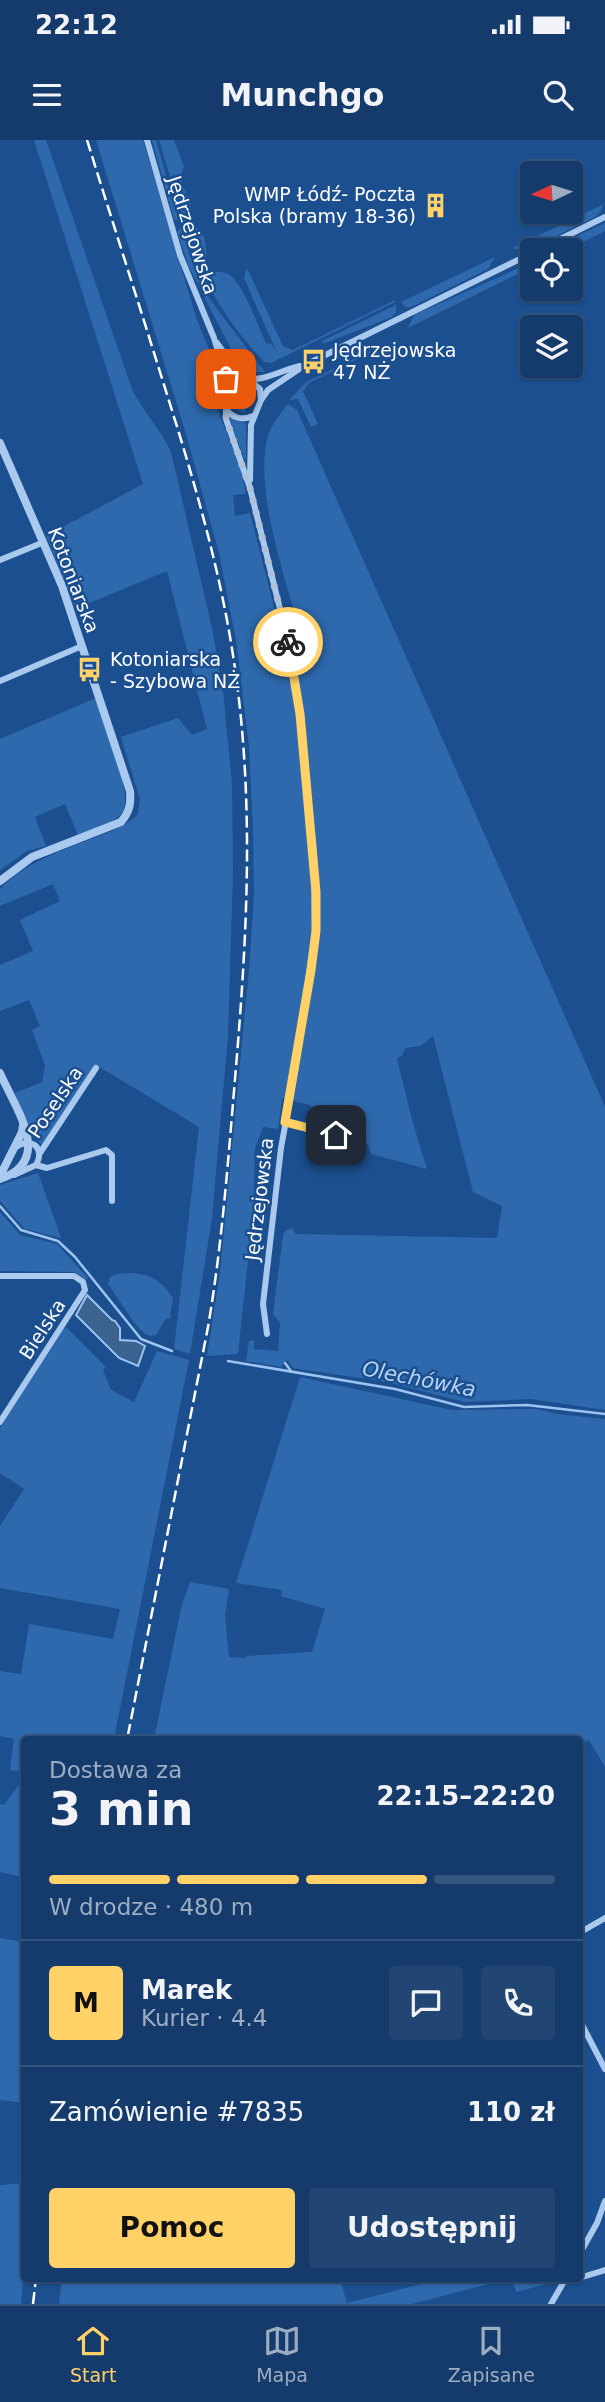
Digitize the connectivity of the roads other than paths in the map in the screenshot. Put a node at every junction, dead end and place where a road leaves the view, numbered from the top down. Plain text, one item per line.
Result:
1 (147, 140) edge
2 (605, 217) edge
3 (562, 238) edge
4 (520, 259) edge
5 (214, 338) junction
6 (305, 365) junction
7 (247, 377) junction
8 (227, 389) junction
9 (261, 400) junction
10 (224, 406) junction
11 (253, 416) junction
12 (0, 443) edge
13 (250, 488) junction
14 (44, 542) junction
15 (0, 560) edge
16 (82, 646) junction
17 (0, 681) edge
18 (0, 881) edge
19 (96, 1068) dead end
20 (0, 1073) edge
21 (285, 1122) junction
22 (23, 1125) junction
23 (336, 1135) dead end
24 (29, 1142) junction
25 (12, 1153) junction
26 (40, 1153) junction
27 (36, 1165) junction
28 (17, 1173) junction
29 (0, 1178) edge
30 (112, 1201) dead end
31 (0, 1276) edge
32 (267, 1334) dead end
33 (0, 1422) edge
34 (605, 1919) edge
35 (583, 1931) edge
36 (583, 2027) edge
37 (605, 2069) edge
38 (605, 2201) edge
39 (583, 2248) edge
40 (605, 2270) edge
41 (583, 2277) edge
42 (565, 2282) edge
43 (551, 2304) edge

1 - 5 street, Jędrzejowska
2 - 3 street
4 - 6 street
5 - 7 street, Jędrzejowska
5 - 8 street, Jędrzejowska
6 - 7 street
6 - 9 street
7 - 8 street
7 - 9 street, Jędrzejowska
8 - 10 street, Jędrzejowska
9 - 11 street, Jędrzejowska
10 - 11 street
10 - 13 street, Jędrzejowska
11 - 13 street, Jędrzejowska
12 - 14 street, Kotoniarska
13 - 21 street, Jędrzejowska
14 - 15 street
14 - 16 street, Kotoniarska
16 - 17 street
16 - 18 street, Kotoniarska
19 - 26 street, Poselska
20 - 22 street
21 - 23 street
21 - 32 street, Jędrzejowska
22 - 24 street
22 - 25 street
24 - 25 street
24 - 26 street
24 - 28 street
25 - 28 street
25 - 29 street
26 - 27 street, Poselska
27 - 28 street
27 - 30 street
28 - 29 street
31 - 33 street, Bielska
34 - 35 street
36 - 37 street
38 - 39 street
40 - 41 street
42 - 43 street

